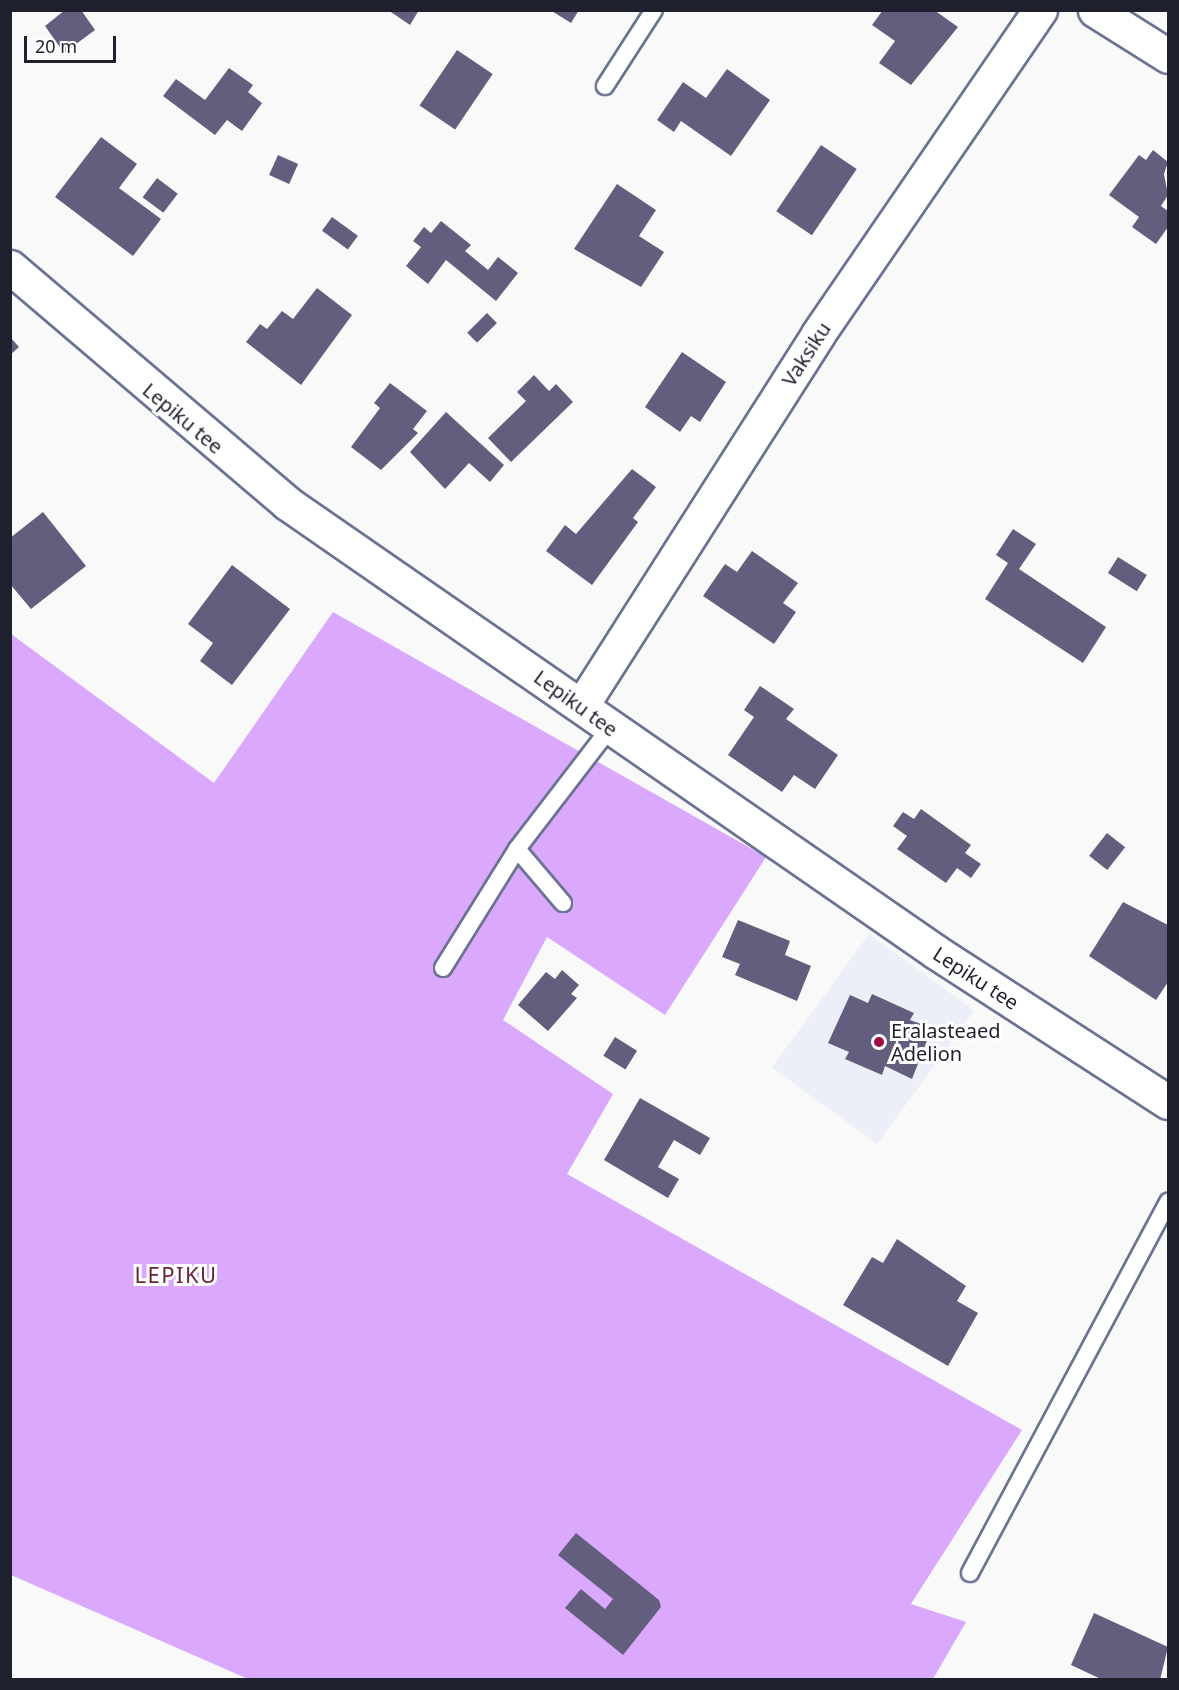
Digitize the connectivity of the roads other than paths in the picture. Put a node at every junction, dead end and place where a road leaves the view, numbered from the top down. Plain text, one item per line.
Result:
1 (654, 10) edge
2 (1040, 10) edge
3 (1095, 10) edge
4 (1168, 57) edge
5 (605, 86) dead end
6 (10, 267) edge
7 (582, 705) junction
8 (610, 728) junction
9 (517, 849) junction
10 (563, 903) dead end
11 (443, 968) dead end
12 (1161, 1087) edge
13 (1168, 1202) edge
14 (970, 1573) dead end

1 - 5 lane
2 - 7 street, Vaksiku
3 - 4 street
6 - 7 street, Lepiku tee
7 - 8 street, Lepiku tee
8 - 9 lane
8 - 12 street, Lepiku tee
9 - 10 lane
9 - 11 lane
13 - 14 lane

